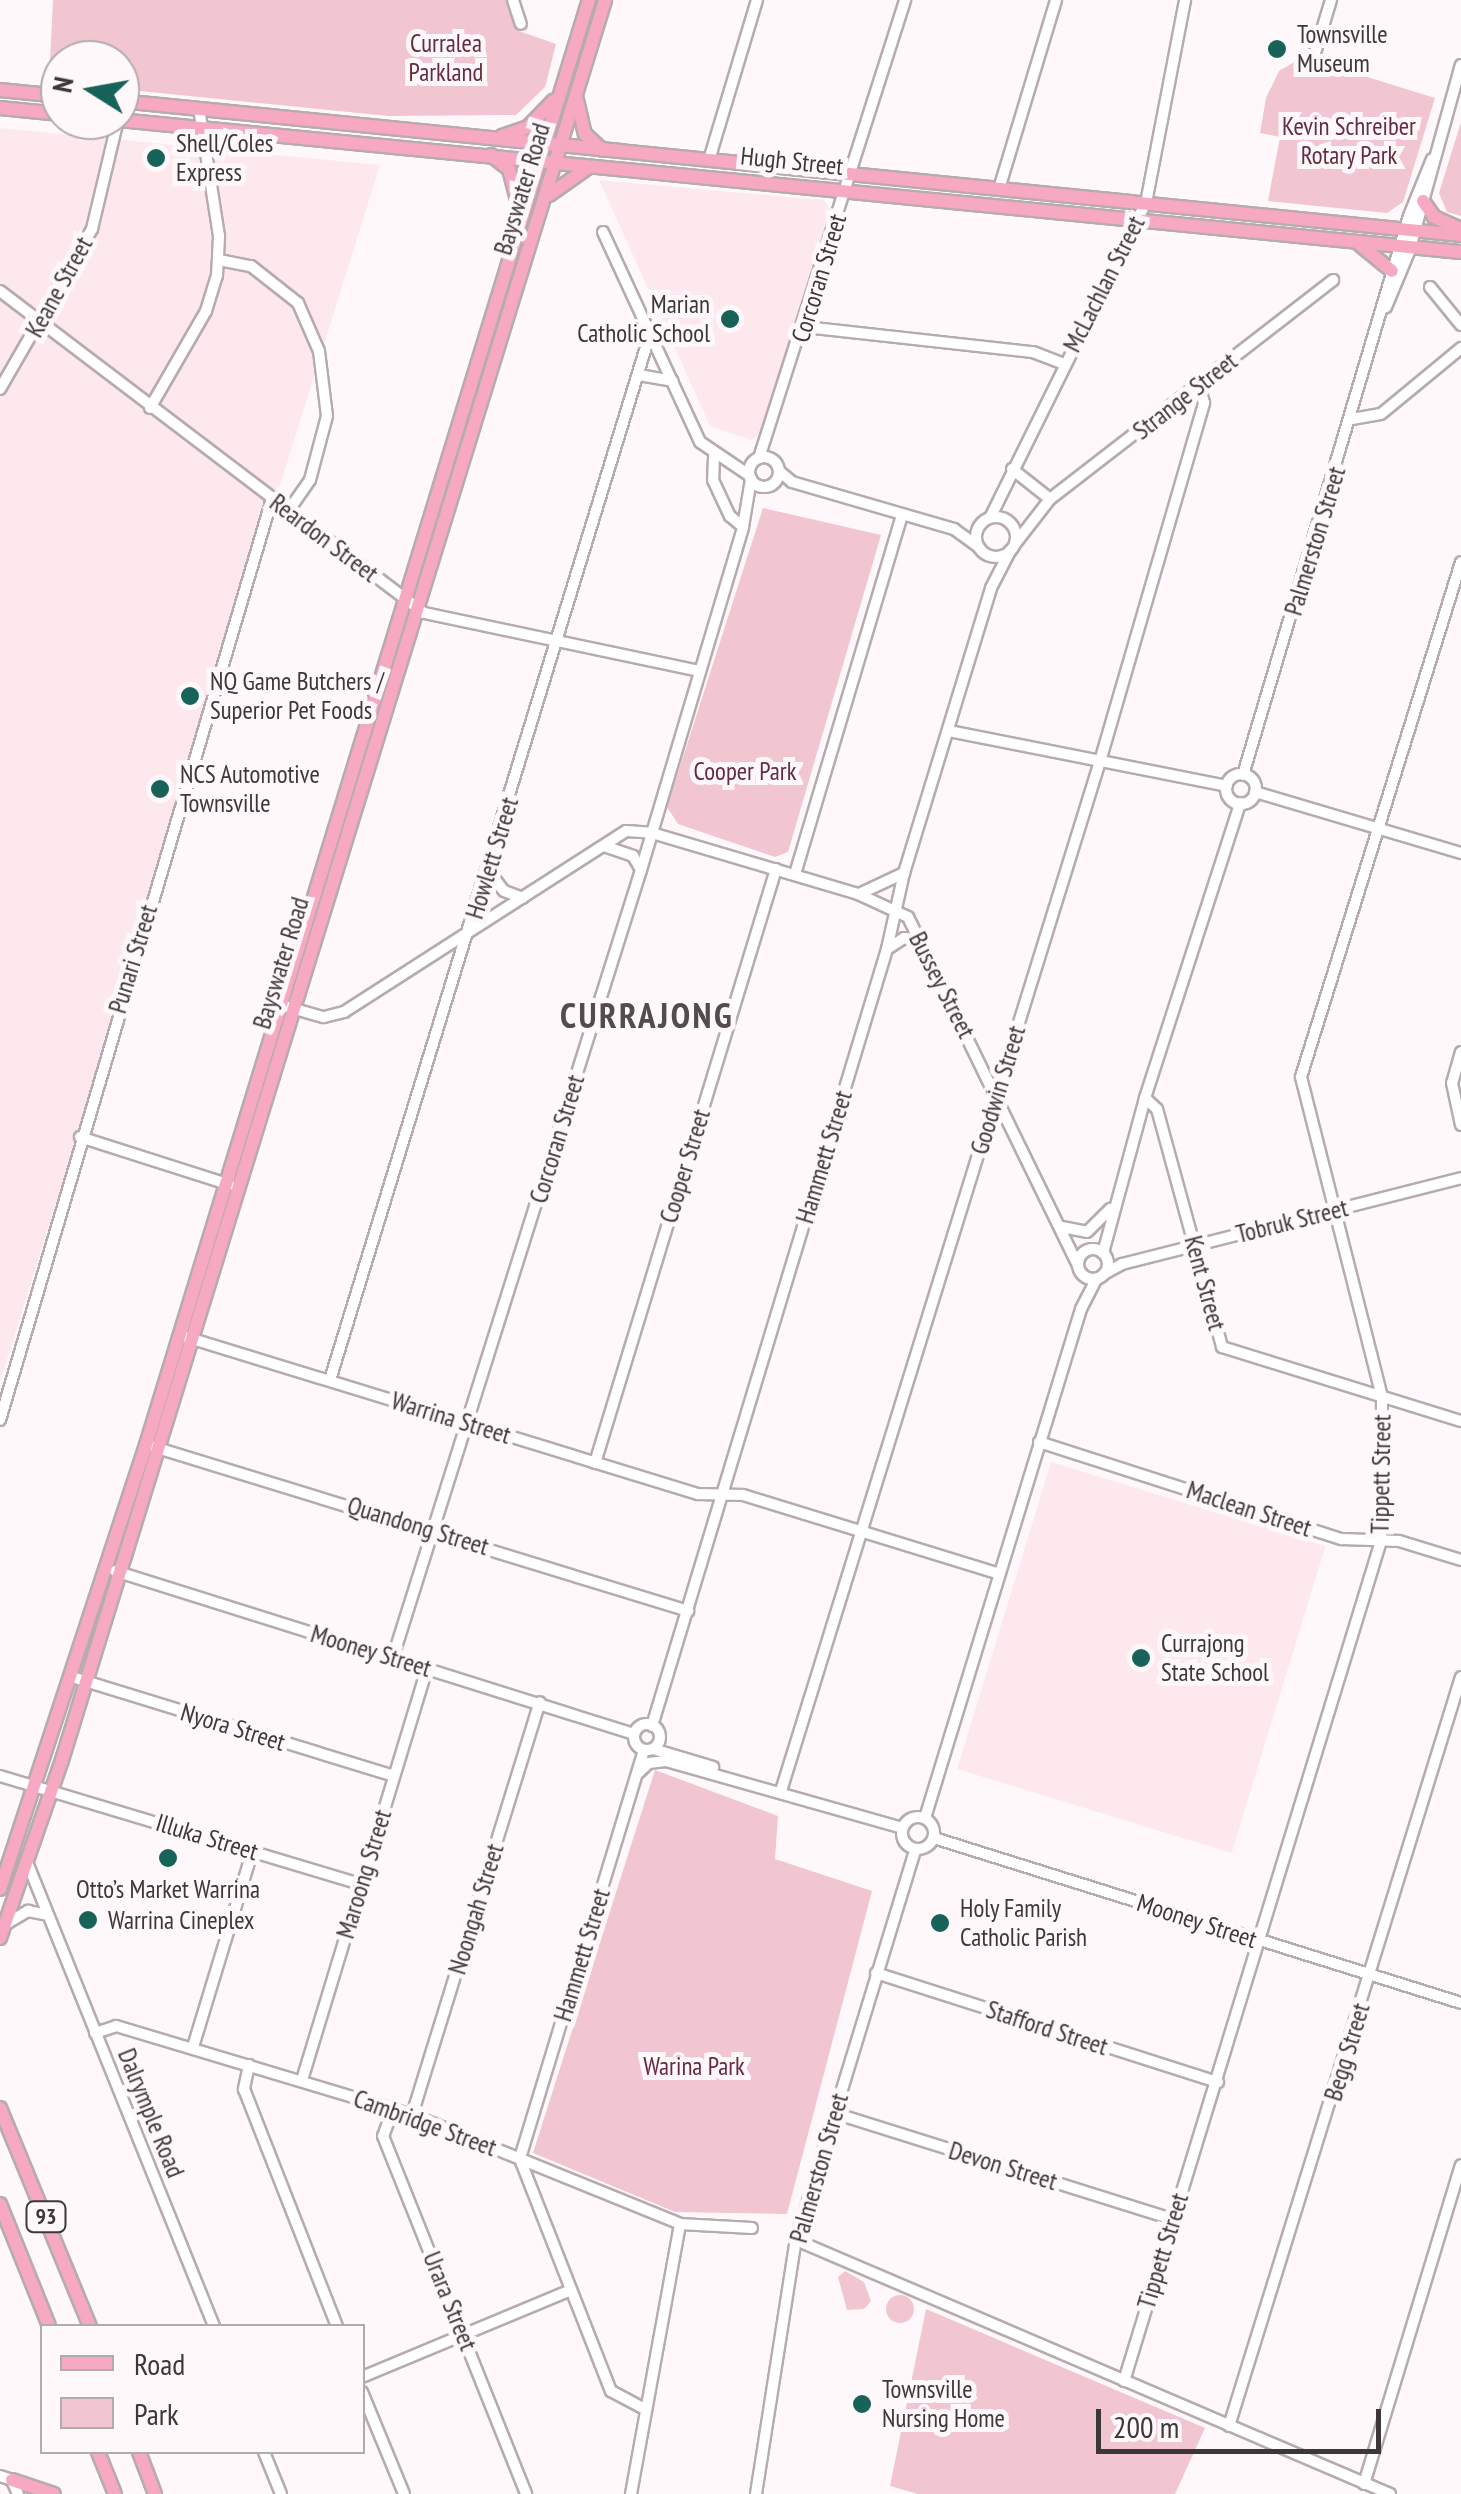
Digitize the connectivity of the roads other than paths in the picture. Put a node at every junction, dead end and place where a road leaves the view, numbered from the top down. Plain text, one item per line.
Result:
1 (513, 0) edge
2 (589, 0) edge
3 (605, 0) edge
4 (757, 0) edge
5 (905, 0) edge
6 (1056, 0) edge
7 (1185, 0) edge
8 (1331, 0) edge
9 (520, 24) dead end
10 (1315, 54) dead end
11 (1461, 65) edge
12 (562, 86) junction
13 (0, 90) edge
14 (576, 93) junction
15 (40, 94) edge
16 (140, 105) edge
17 (0, 108) edge
18 (199, 109) junction
19 (40, 112) edge
20 (140, 122) edge
21 (199, 127) junction
22 (490, 138) junction
23 (114, 140) edge
24 (544, 144) junction
25 (602, 150) junction
26 (491, 154) junction
27 (557, 154) junction
28 (1432, 159) junction
29 (539, 160) junction
30 (709, 160) junction
31 (596, 164) junction
32 (851, 173) junction
33 (846, 188) junction
34 (999, 189) junction
35 (1424, 201) junction
36 (543, 202) junction
37 (1146, 203) junction
38 (522, 217) junction
39 (1135, 218) junction
40 (1410, 231) junction
41 (602, 232) dead end
42 (1461, 232) edge
43 (1351, 240) junction
44 (1405, 246) junction
45 (1461, 252) edge
46 (220, 260) junction
47 (1392, 270) junction
48 (1333, 280) dead end
49 (1430, 287) dead end
50 (0, 291) edge
51 (1386, 307) junction
52 (40, 322) junction
53 (1461, 325) edge
54 (805, 327) junction
55 (650, 334) junction
56 (1461, 348) edge
57 (1064, 364) junction
58 (639, 376) junction
59 (672, 381) junction
60 (1199, 386) junction
61 (0, 390) edge
62 (150, 408) junction
63 (1352, 419) junction
64 (769, 441) junction
65 (718, 458) junction
66 (758, 458) junction
67 (776, 466) junction
68 (1012, 470) junction
69 (750, 477) junction
70 (792, 482) junction
71 (770, 486) junction
72 (272, 499) junction
73 (1002, 499) junction
74 (1050, 499) junction
75 (750, 503) junction
76 (288, 510) junction
77 (1036, 511) junction
78 (902, 515) junction
79 (986, 520) junction
80 (1007, 521) junction
81 (743, 527) junction
82 (954, 529) junction
83 (1012, 548) junction
84 (983, 551) junction
85 (1461, 562) edge
86 (991, 588) junction
87 (411, 602) junction
88 (560, 640) junction
89 (700, 670) junction
90 (949, 731) junction
91 (1101, 758) junction
92 (1243, 774) junction
93 (1226, 786) junction
94 (1255, 792) junction
95 (1240, 803) junction
96 (1380, 828) junction
97 (652, 833) junction
98 (604, 846) junction
99 (1461, 853) edge
100 (776, 869) junction
101 (488, 870) junction
102 (641, 870) junction
103 (904, 873) junction
104 (795, 874) junction
105 (858, 894) junction
106 (523, 898) junction
107 (897, 910) junction
108 (468, 934) junction
109 (921, 940) junction
110 (887, 948) junction
111 (432, 955) junction
112 (456, 974) junction
113 (287, 1006) junction
114 (1461, 1052) edge
115 (997, 1094) junction
116 (1144, 1098) junction
117 (1461, 1125) edge
118 (80, 1137) junction
119 (1461, 1178) edge
120 (231, 1186) junction
121 (1112, 1207) junction
122 (1333, 1211) junction
123 (1062, 1227) junction
124 (1195, 1246) junction
125 (1087, 1251) junction
126 (1104, 1254) junction
127 (1122, 1264) junction
128 (1080, 1270) junction
129 (1100, 1277) junction
130 (1080, 1308) junction
131 (184, 1337) junction
132 (330, 1380) junction
133 (1382, 1397) junction
134 (0, 1420) edge
135 (1461, 1421) edge
136 (468, 1424) junction
137 (1039, 1442) junction
138 (151, 1446) junction
139 (595, 1463) junction
140 (722, 1493) junction
141 (860, 1530) junction
142 (434, 1531) junction
143 (1381, 1542) junction
144 (1461, 1560) edge
145 (112, 1570) junction
146 (999, 1574) junction
147 (688, 1611) junction
148 (393, 1658) junction
149 (426, 1668) junction
150 (1461, 1677) edge
151 (79, 1680) junction
152 (540, 1702) junction
153 (655, 1730) junction
154 (634, 1734) junction
155 (648, 1749) junction
156 (683, 1754) junction
157 (637, 1775) junction
158 (0, 1776) edge
159 (394, 1776) junction
160 (747, 1780) junction
161 (36, 1787) junction
162 (52, 1791) junction
163 (781, 1791) junction
164 (925, 1818) junction
165 (902, 1828) junction
166 (934, 1838) junction
167 (253, 1850) junction
168 (915, 1850) junction
169 (28, 1862) junction
170 (361, 1884) junction
171 (0, 1889) edge
172 (48, 1915) junction
173 (6, 1924) junction
174 (0, 1938) edge
175 (1259, 1941) junction
176 (876, 1973) junction
177 (1370, 1976) junction
178 (1461, 2004) edge
179 (95, 2033) junction
180 (193, 2047) junction
181 (249, 2065) junction
182 (302, 2080) junction
183 (1218, 2082) junction
184 (0, 2108) edge
185 (393, 2109) junction
186 (834, 2113) junction
187 (412, 2115) junction
188 (520, 2160) junction
189 (1461, 2165) edge
190 (0, 2204) edge
191 (1172, 2219) junction
192 (680, 2224) junction
193 (752, 2228) dead end
194 (796, 2240) junction
195 (569, 2291) junction
196 (48, 2324) edge
197 (89, 2324) edge
198 (213, 2324) edge
199 (335, 2324) edge
200 (464, 2335) junction
201 (365, 2376) edge
202 (1124, 2381) junction
203 (365, 2399) edge
204 (645, 2409) junction
205 (1230, 2426) junction
206 (99, 2454) edge
207 (139, 2454) edge
208 (265, 2454) edge
209 (106, 2471) junction
210 (6, 2478) edge
211 (1364, 2484) junction
212 (156, 2491) edge
213 (18, 2494) edge
214 (54, 2494) edge
215 (100, 2494) edge
216 (115, 2494) edge
217 (282, 2494) edge
218 (404, 2494) edge
219 (526, 2494) edge
220 (631, 2494) edge
221 (756, 2494) edge
222 (1390, 2494) edge

1 - 9 street
2 - 12 main road, Bayswater Road
3 - 14 main road, Bayswater Road
4 - 30 street
5 - 32 street, Corcoran Street
6 - 34 street
7 - 37 street, McLachlan Street
8 - 10 street
11 - 28 street, Palmerston Street
12 - 22 main road
12 - 24 main road, Bayswater Road
13 - 15 main road
14 - 25 main road
14 - 27 main road, Bayswater Road
16 - 18 main road, Hugh Street
17 - 19 main road
18 - 21 street
18 - 22 main road, Hugh Street
20 - 21 main road, Hugh Street
21 - 26 main road, Hugh Street
21 - 46 street
22 - 24 main road, Hugh Street
23 - 52 street, Keane Street
24 - 27 main road, Hugh Street
24 - 29 main road, Bayswater Road
25 - 27 main road, Hugh Street
25 - 30 main road, Hugh Street
26 - 29 main road, Hugh Street
26 - 38 main road
27 - 29 main road, Hugh Street
27 - 31 main road, Hugh Street
27 - 36 main road, Bayswater Road
28 - 35 street, Palmerston Street
28 - 40 street, Palmerston Street
29 - 38 main road, Bayswater Road
30 - 32 main road, Hugh Street
31 - 33 main road, Hugh Street
31 - 36 main road
32 - 33 street, Corcoran Street
32 - 34 main road, Hugh Street
33 - 39 main road, Hugh Street
33 - 54 street, Corcoran Street
34 - 37 main road, Hugh Street
35 - 40 street, Palmerston Street
35 - 42 main road
36 - 87 main road, Bayswater Road
37 - 39 street, McLachlan Street
37 - 40 main road, Hugh Street
38 - 87 main road, Bayswater Road
39 - 43 main road, Hugh Street
39 - 57 street, McLachlan Street
40 - 42 main road, Hugh Street
40 - 44 street, Palmerston Street
41 - 55 street
43 - 44 main road, Hugh Street
43 - 47 main road
44 - 45 main road, Hugh Street
44 - 47 street, Palmerston Street
44 - 51 street, Palmerston Street
46 - 62 street
46 - 76 street
47 - 51 street, Palmerston Street
48 - 60 street, Strange Street
49 - 53 street
50 - 52 street, Reardon Street
51 - 63 street, Palmerston Street
52 - 61 street, Keane Street
52 - 62 street, Reardon Street
54 - 57 street
54 - 64 street, Corcoran Street
55 - 58 street, Howlett Street
55 - 59 street
56 - 63 street
57 - 68 street, McLachlan Street
58 - 59 street
58 - 88 street, Howlett Street
59 - 65 street
60 - 74 street, Strange Street
60 - 91 street, Goodwin Street
62 - 72 street, Reardon Street
63 - 92 street, Palmerston Street
64 - 66 street, Corcoran Street
64 - 67 street
65 - 66 street
65 - 69 street
65 - 81 street
66 - 67 street
66 - 69 street, Corcoran Street
67 - 70 street
67 - 71 street
68 - 73 street, McLachlan Street
68 - 74 street
69 - 71 street
69 - 75 street, Corcoran Street
70 - 71 street
70 - 78 street
71 - 75 street
72 - 76 street, Reardon Street
72 - 118 street, Punari Street
73 - 79 street, McLachlan Street
73 - 80 street, McLachlan Street
74 - 77 street, Strange Street
75 - 81 street, Corcoran Street
76 - 87 street, Reardon Street
77 - 80 street, Strange Street
77 - 83 street, Strange Street
78 - 82 street
78 - 104 street
79 - 80 street
79 - 82 street
79 - 84 street, Hammett Street
80 - 83 street, McLachlan Street
81 - 89 street, Corcoran Street
82 - 84 street
83 - 84 street
83 - 86 street, Hammett Street
84 - 86 street, Hammett Street
85 - 96 street, Tippett Street
86 - 90 street, Hammett Street
87 - 88 street, Reardon Street
87 - 113 main road, Bayswater Road
88 - 89 street, Reardon Street
88 - 101 street, Howlett Street
89 - 97 street, Corcoran Street
90 - 91 street
90 - 103 street, Hammett Street
91 - 93 street
91 - 115 street, Goodwin Street
92 - 93 street
92 - 94 street
93 - 95 street
94 - 95 street
94 - 96 street
95 - 116 street
96 - 99 street
96 - 122 street, Tippett Street
97 - 98 street
97 - 100 street
97 - 102 street, Corcoran Street
98 - 102 street
98 - 106 street
100 - 104 street
100 - 139 street, Cooper Street
101 - 106 street
101 - 108 street, Howlett Street
102 - 136 street, Corcoran Street
103 - 105 street
103 - 107 street, Hammett Street
104 - 105 street
105 - 107 street
106 - 108 street
107 - 109 street, Bussey Street
107 - 110 street, Hammett Street
108 - 111 street
108 - 112 street, Howlett Street
109 - 110 street
109 - 115 street, Bussey Street
110 - 140 street, Hammett Street
111 - 112 street
111 - 113 street
112 - 132 street, Howlett Street
113 - 120 main road, Bayswater Road
114 - 117 street
115 - 123 street, Bussey Street
115 - 141 street, Goodwin Street
116 - 121 street
116 - 124 street, Kent Street
118 - 120 street
118 - 134 street, Punari Street
119 - 122 street, Tobruk Street
120 - 131 main road, Bayswater Road
121 - 123 street
121 - 125 street
121 - 126 street
122 - 124 street, Tobruk Street
122 - 133 street, Tippett Street
123 - 125 street, Bussey Street
123 - 128 street, Bussey Street
124 - 127 street, Tobruk Street
124 - 133 street, Kent Street
125 - 126 street
125 - 128 street
126 - 127 street
126 - 129 street
127 - 129 street, Tobruk Street
128 - 129 street
128 - 130 street
129 - 130 street
130 - 137 street
131 - 132 street, Warrina Street
131 - 138 main road, Bayswater Road
132 - 136 street, Warrina Street
133 - 135 street, Kent Street
133 - 143 street, Tippett Street
136 - 139 street, Warrina Street
136 - 142 street, Corcoran Street
137 - 143 street, Maclean Street
137 - 146 street
138 - 142 street, Quandong Street
138 - 145 main road, Bayswater Road
139 - 140 street, Warrina Street
140 - 141 street, Warrina Street
140 - 147 street, Hammett Street
141 - 146 street, Warrina Street
141 - 163 street, Goodwin Street
142 - 147 street, Quandong Street
142 - 148 street, Corcoran Street
143 - 144 street, Maclean Street
143 - 175 street, Tippett Street
145 - 148 street, Mooney Street
145 - 151 main road, Bayswater Road
146 - 164 street
147 - 153 street, Hammett Street
148 - 149 street, Mooney Street
149 - 152 street, Mooney Street
149 - 159 street, Maroong Street
150 - 177 street, Begg Street
151 - 159 street, Nyora Street
151 - 161 main road, Bayswater Road
151 - 162 main road, Bayswater Road
152 - 154 street, Mooney Street
152 - 187 street, Noongah Street
153 - 154 street
153 - 155 street, Hammett Street
153 - 156 street
154 - 155 street
155 - 156 street
155 - 157 street, Hammett Street
156 - 160 street
157 - 160 street
157 - 188 street, Hammett Street
158 - 161 street
159 - 170 street, Maroong Street
160 - 163 street
161 - 162 street
161 - 171 main road, Bayswater Road
162 - 167 street, Illuka Street
162 - 169 main road, Bayswater Road
163 - 165 street
164 - 165 street
164 - 166 street
165 - 168 street
166 - 168 street
166 - 175 street, Mooney Street
167 - 170 street, Illuka Street
167 - 180 street
168 - 176 street, Palmerston Street
169 - 172 street, Dalrymple Road
169 - 173 main road, Bayswater Road
170 - 182 street, Maroong Street
172 - 173 street
172 - 179 street, Dalrymple Road
173 - 174 main road, Bayswater Road
175 - 177 street, Mooney Street
175 - 183 street, Tippett Street
176 - 183 street, Stafford Street
176 - 186 street, Palmerston Street
177 - 178 street, Mooney Street
177 - 205 street, Begg Street
179 - 180 street, Cambridge Street
179 - 198 street, Dalrymple Road
180 - 181 street, Cambridge Street
181 - 182 street, Cambridge Street
181 - 199 street
182 - 185 street, Cambridge Street
183 - 191 street, Tippett Street
184 - 197 main road, 93
185 - 187 street, Cambridge Street
185 - 200 street, Urara Street
186 - 191 street, Devon Street
186 - 194 street, Palmerston Street
187 - 188 street, Cambridge Street
188 - 192 street, Cambridge Street
188 - 195 street
189 - 211 street
190 - 196 main road, 93
191 - 202 street, Tippett Street
192 - 193 street, Cambridge Street
192 - 204 street
194 - 202 street
194 - 221 street, Palmerston Street
195 - 200 street
195 - 204 street
200 - 201 street
200 - 219 street, Urara Street
202 - 205 street
203 - 218 street
204 - 220 street
205 - 211 street
206 - 209 main road
207 - 212 main road
208 - 217 street
209 - 215 main road
209 - 216 main road
210 - 213 street
210 - 214 main road
211 - 222 street

